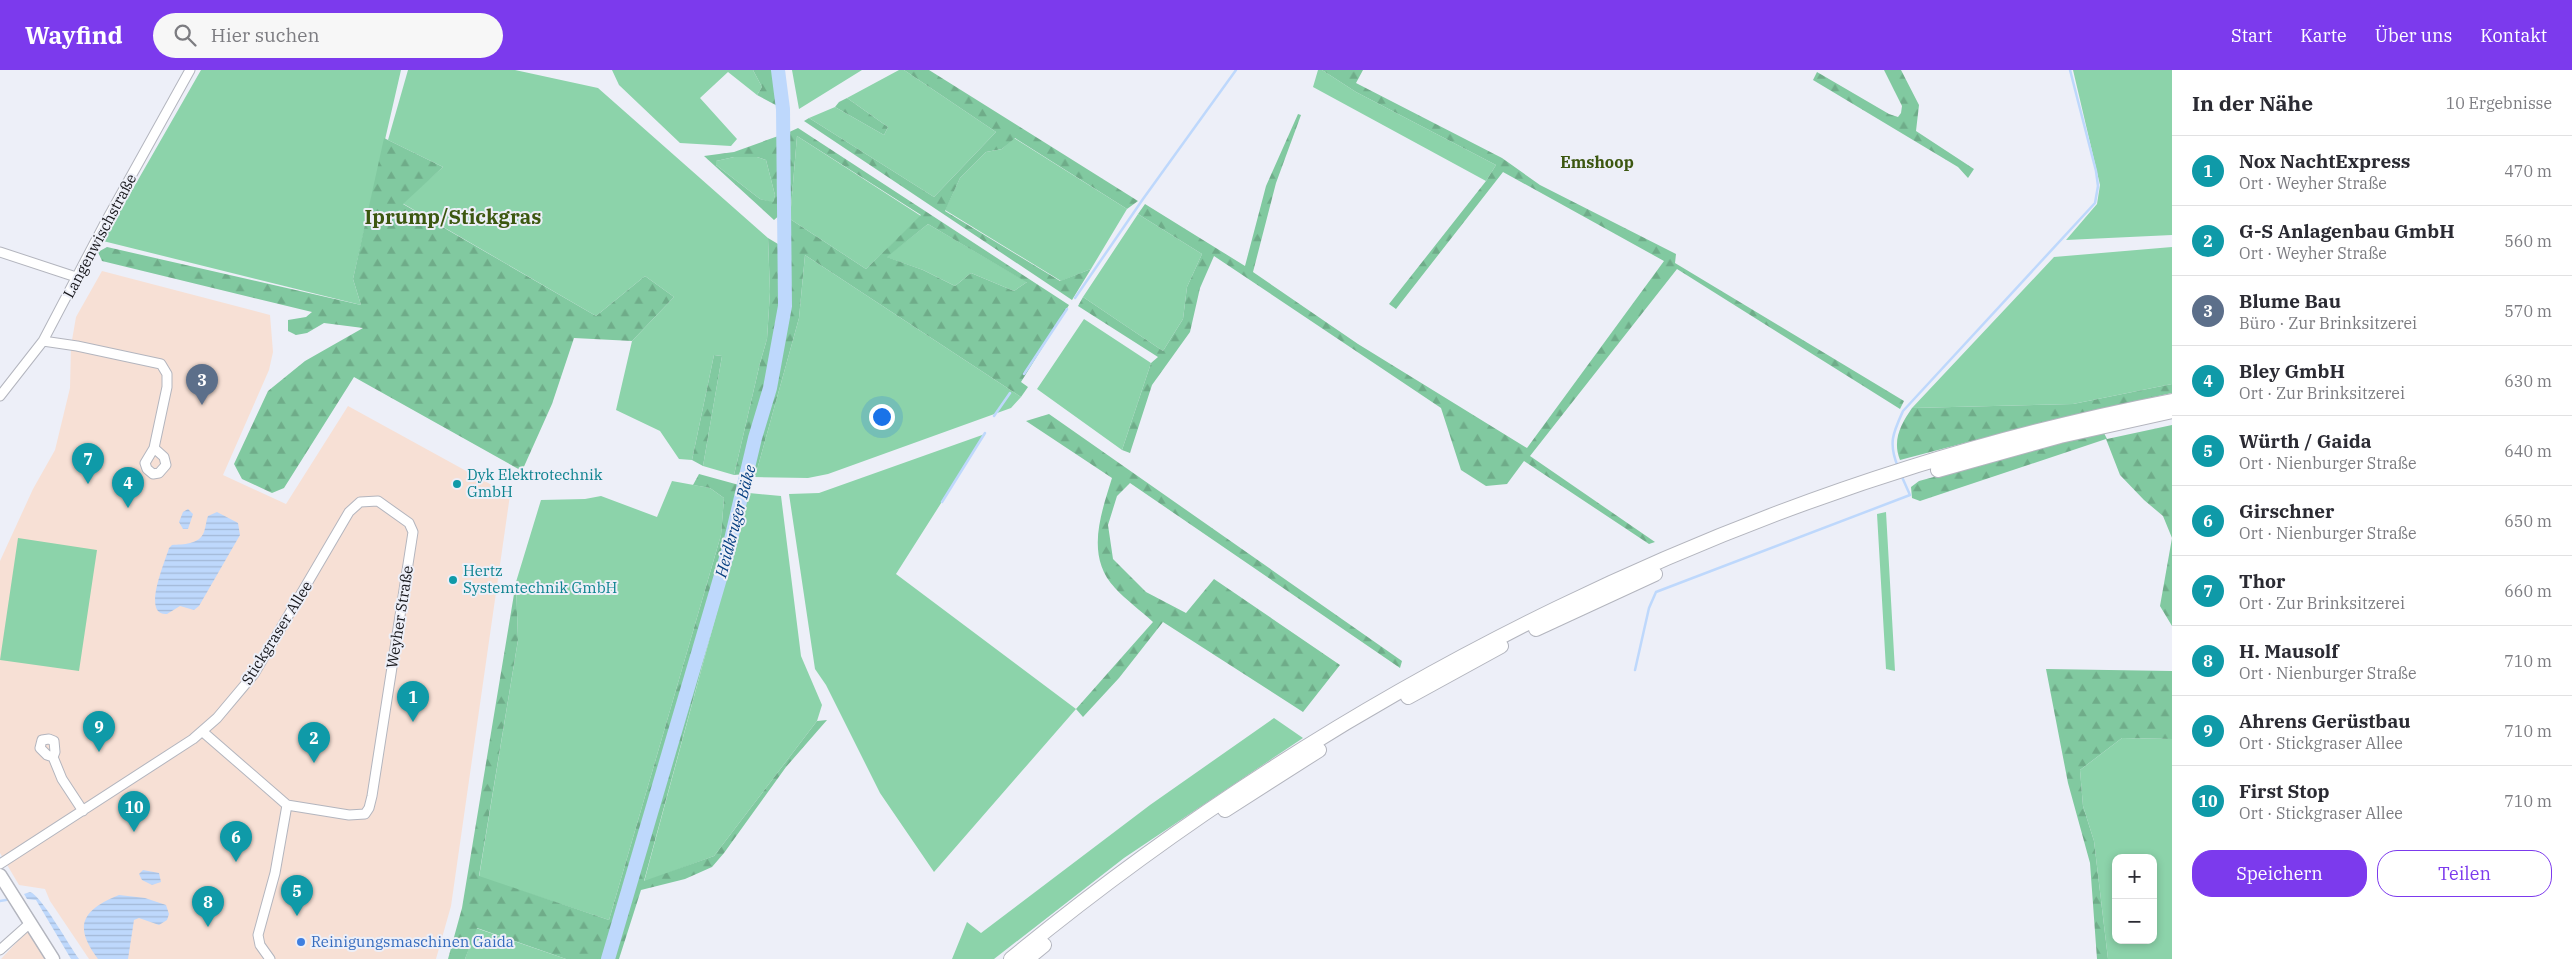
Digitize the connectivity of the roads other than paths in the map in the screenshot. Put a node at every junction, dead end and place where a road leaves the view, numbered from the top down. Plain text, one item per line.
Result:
1 (190, 70) edge
2 (0, 252) edge
3 (76, 277) junction
4 (43, 341) junction
5 (0, 396) edge
6 (2172, 401) edge
7 (2172, 411) edge
8 (154, 448) dead end
9 (1913, 473) junction
10 (1891, 480) junction
11 (360, 502) joint
12 (203, 732) junction
13 (53, 757) dead end
14 (287, 805) junction
15 (83, 811) junction
16 (0, 864) edge
17 (0, 875) edge
18 (11, 898) edge
19 (29, 924) junction
20 (0, 950) edge
21 (53, 959) edge
22 (270, 959) edge
23 (1011, 959) edge
24 (1027, 959) edge

1 - 3 street, Langenwischstraße
2 - 3 street
3 - 4 street, Langenwischstraße
4 - 5 street, Langenwischstraße
4 - 8 street
6 - 9 highway
7 - 9 highway
9 - 10 highway
10 - 23 highway
10 - 24 highway
11 - 12 street, Stickgraser Allee
11 - 14 street, Weyher Straße
12 - 14 street
12 - 15 street, Stickgraser Allee
13 - 15 street
14 - 22 street
15 - 16 street, Stickgraser Allee
17 - 18 main road
18 - 19 main road
19 - 20 street
19 - 21 main road

